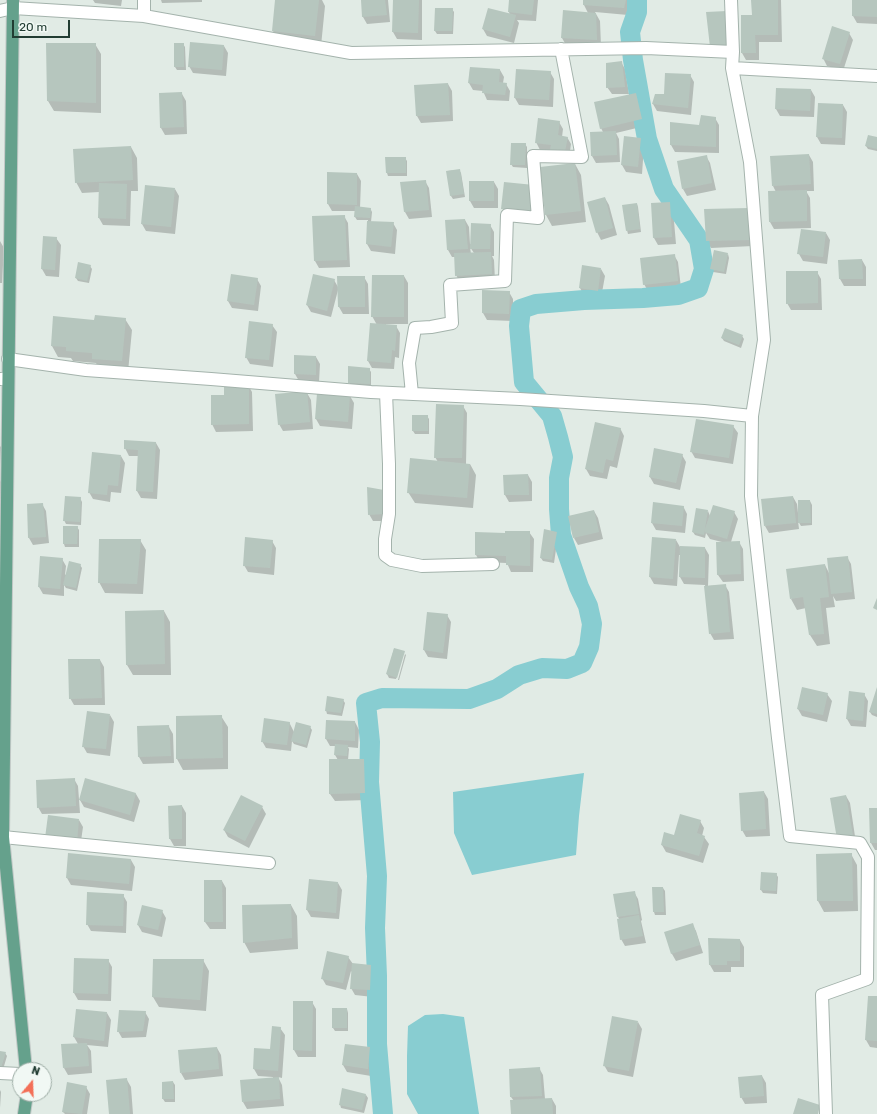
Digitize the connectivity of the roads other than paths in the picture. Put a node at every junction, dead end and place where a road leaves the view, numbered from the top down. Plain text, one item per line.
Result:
1 (144, 0) edge
2 (731, 0) edge
3 (13, 4) edge
4 (0, 11) edge
5 (144, 16) junction
6 (561, 49) junction
7 (733, 52) junction
8 (732, 68) junction
9 (877, 76) edge
10 (8, 359) junction
11 (4, 378) edge
12 (386, 393) junction
13 (412, 394) junction
14 (752, 416) junction
15 (493, 564) dead end
16 (2, 623) edge
17 (2, 774) edge
18 (3, 837) junction
19 (269, 863) dead end
20 (25, 1062) edge
21 (0, 1073) edge
22 (12, 1074) edge
23 (26, 1102) edge
24 (24, 1114) edge
25 (826, 1114) edge

1 - 5 street
2 - 7 street
3 - 4 street
3 - 5 street
3 - 10 main road
5 - 6 street
6 - 7 street
6 - 13 street
7 - 8 street
8 - 9 street
8 - 14 street
10 - 11 main road
10 - 12 street
11 - 16 main road
12 - 13 street
12 - 15 street
13 - 14 street
14 - 25 street
16 - 17 main road
17 - 18 main road
18 - 19 street
18 - 20 main road
21 - 22 street
23 - 24 main road

